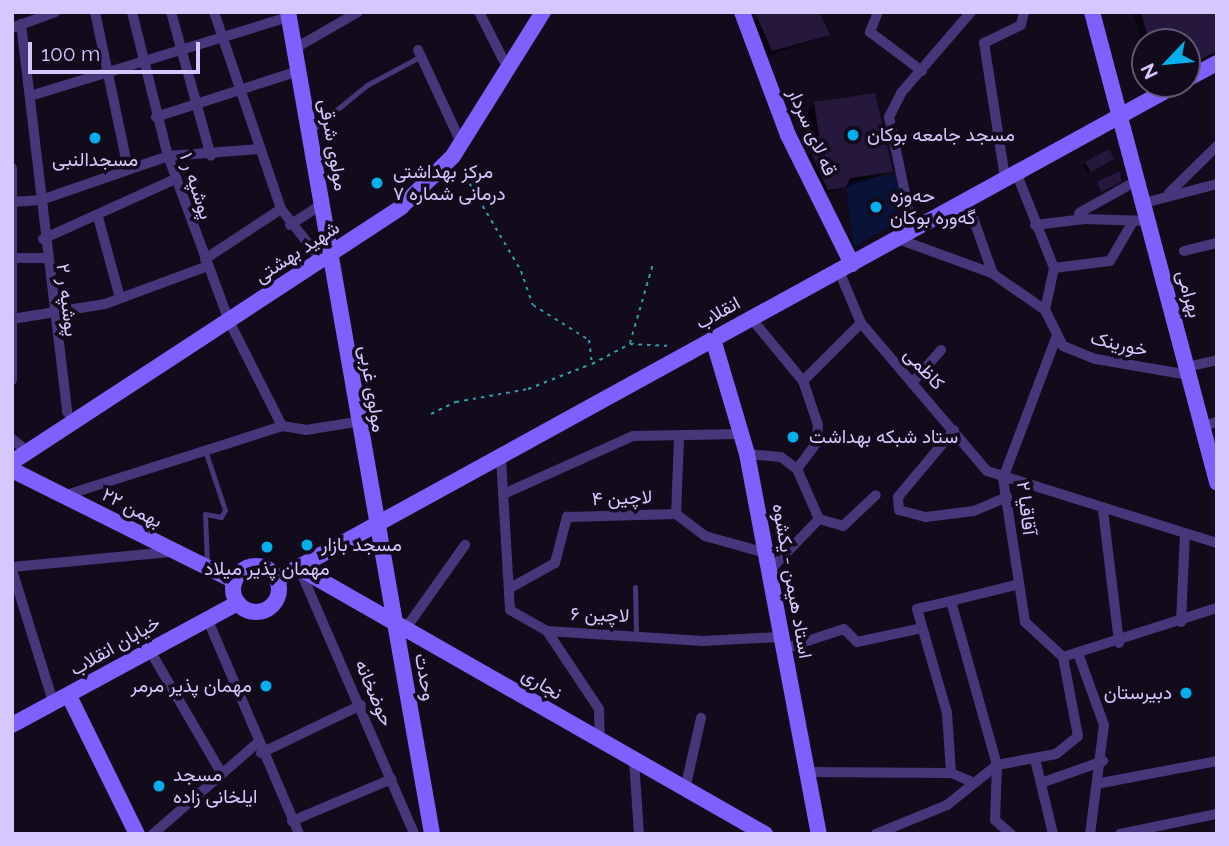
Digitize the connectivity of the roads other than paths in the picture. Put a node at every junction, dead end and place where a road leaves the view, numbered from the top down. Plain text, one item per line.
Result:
1 (55, 12) edge
2 (95, 12) edge
3 (132, 12) edge
4 (171, 12) edge
5 (214, 12) edge
6 (358, 12) edge
7 (479, 12) edge
8 (533, 12) edge
9 (543, 12) edge
10 (742, 12) edge
11 (878, 12) edge
12 (971, 12) edge
13 (1024, 12) edge
14 (1092, 12) edge
15 (36, 15) edge
16 (288, 15) edge
17 (17, 26) edge
18 (222, 39) junction
19 (294, 49) junction
20 (183, 53) junction
21 (419, 53) joint
22 (504, 61) junction
23 (1217, 63) edge
24 (145, 66) junction
25 (298, 71) junction
26 (922, 71) junction
27 (1201, 72) edge
28 (106, 73) junction
29 (238, 88) junction
30 (30, 96) junction
31 (1153, 98) edge
32 (196, 103) junction
33 (1121, 116) junction
34 (156, 117) junction
35 (310, 132) junction
36 (458, 136) junction
37 (1217, 146) edge
38 (259, 149) junction
39 (168, 156) junction
40 (211, 156) junction
41 (12, 168) edge
42 (128, 169) junction
43 (1011, 175) junction
44 (175, 179) junction
45 (1138, 180) junction
46 (1217, 184) edge
47 (1164, 197) junction
48 (41, 200) junction
49 (967, 201) junction
50 (14, 202) edge
51 (1144, 203) junction
52 (322, 204) junction
53 (281, 209) junction
54 (1079, 213) dead end
55 (98, 216) junction
56 (1149, 222) junction
57 (1132, 223) junction
58 (290, 225) junction
59 (1035, 225) junction
60 (913, 231) junction
61 (43, 239) junction
62 (898, 239) junction
63 (1217, 243) edge
64 (1184, 251) dead end
65 (329, 252) junction
66 (14, 258) edge
67 (44, 258) junction
68 (205, 263) junction
69 (846, 267) junction
70 (1054, 268) junction
71 (997, 275) junction
72 (120, 298) junction
73 (1045, 310) junction
74 (51, 312) junction
75 (228, 317) junction
76 (751, 318) junction
77 (12, 319) edge
78 (861, 323) junction
79 (1056, 338) junction
80 (713, 340) junction
81 (941, 350) dead end
82 (13, 351) edge
83 (1217, 360) edge
84 (1188, 371) junction
85 (12, 380) edge
86 (803, 381) junction
87 (912, 383) junction
88 (67, 412) junction
89 (356, 422) junction
90 (1209, 424) edge
91 (282, 426) junction
92 (954, 430) junction
93 (741, 434) junction
94 (679, 438) junction
95 (18, 446) edge
96 (204, 447) junction
97 (747, 454) junction
98 (501, 457) junction
99 (12, 462) edge
100 (797, 469) junction
101 (12, 470) edge
102 (1003, 478) junction
103 (1217, 483) edge
104 (506, 494) junction
105 (876, 495) dead end
106 (63, 496) junction
107 (1007, 497) junction
108 (1103, 510) junction
109 (676, 514) junction
110 (819, 519) junction
111 (373, 529) junction
112 (1185, 534) junction
113 (1217, 543) edge
114 (465, 545) dead end
115 (170, 552) junction
116 (766, 553) junction
117 (12, 568) edge
118 (299, 568) junction
119 (207, 569) junction
120 (769, 571) junction
121 (277, 579) junction
122 (235, 581) junction
123 (1015, 585) junction
124 (512, 587) junction
125 (635, 587) dead end
126 (951, 601) junction
127 (237, 603) junction
128 (1217, 608) edge
129 (207, 618) junction
130 (1181, 622) junction
131 (400, 624) junction
132 (922, 628) junction
133 (547, 631) junction
134 (636, 634) junction
135 (781, 643) junction
136 (1119, 643) junction
137 (149, 649) junction
138 (1079, 656) junction
139 (1063, 657) junction
140 (69, 696) junction
141 (53, 702) junction
142 (361, 705) junction
143 (701, 718) dead end
144 (12, 724) edge
145 (600, 742) junction
146 (259, 749) junction
147 (1035, 759) junction
148 (634, 761) junction
149 (1103, 761) junction
150 (1217, 761) edge
151 (997, 765) junction
152 (809, 772) junction
153 (951, 773) junction
154 (222, 775) junction
155 (391, 779) junction
156 (970, 781) junction
157 (1041, 783) junction
158 (1101, 783) junction
159 (685, 789) junction
160 (1217, 814) edge
161 (292, 821) junction
162 (137, 834) edge
163 (153, 834) edge
164 (299, 834) edge
165 (414, 834) edge
166 (432, 834) edge
167 (639, 834) edge
168 (765, 834) edge
169 (819, 834) edge
170 (876, 834) edge
171 (1011, 834) edge
172 (1053, 834) edge
173 (1090, 834) edge
174 (1121, 834) edge

1 - 15 street
2 - 28 street
3 - 24 street, ۱ پوشپه ر
4 - 20 street
5 - 18 street
6 - 19 street
7 - 22 street
8 - 22 main road, شهید بهشتی
9 - 65 main road, شهید بهشتی
10 - 69 main road, قه لای سردار
11 - 26 street
12 - 26 street
13 - 43 street
14 - 33 main road, بهرامی
15 - 17 street
16 - 18 street
16 - 19 main road, مولوی شرقی
17 - 30 street, پوشپه ر ۲
18 - 20 street
18 - 29 street
19 - 25 main road, مولوی شرقی
20 - 24 street
20 - 32 street
21 - 35 lane
21 - 36 street
22 - 36 main road, شهید بهشتی
23 - 27 main road
24 - 28 street
24 - 34 street, ۱ پوشپه ر
25 - 29 street
25 - 35 main road, مولوی شرقی
26 - 60 street
28 - 30 street
28 - 42 street
29 - 32 street
29 - 38 street
30 - 48 street, پوشپه ر ۲
31 - 33 main road, انقلاب
32 - 34 street
32 - 40 street
33 - 43 main road, انقلاب
33 - 45 main road, بهرامی
34 - 39 street, ۱ پوشپه ر
35 - 52 main road, مولوی شرقی
36 - 65 main road, شهید بهشتی
37 - 47 street
38 - 40 street
38 - 53 street
39 - 40 street
39 - 42 street
39 - 44 street, ۱ پوشپه ر
41 - 50 street
42 - 48 street
43 - 49 main road, انقلاب
43 - 59 street
44 - 55 street
44 - 68 street, ۱ پوشپه ر
45 - 51 main road, بهرامی
45 - 54 street
46 - 47 street
47 - 51 street
48 - 50 street
48 - 61 street, پوشپه ر ۲
49 - 60 main road, انقلاب
49 - 71 street
50 - 66 street
51 - 56 main road, بهرامی
52 - 58 street
52 - 65 main road, مولوی شرقی
53 - 58 street
53 - 68 street
55 - 61 street
55 - 72 street
56 - 57 street
56 - 84 main road, بهرامی
57 - 59 street
57 - 70 street
58 - 65 street
59 - 70 street
60 - 62 main road, انقلاب
61 - 67 street, پوشپه ر ۲
62 - 69 main road, انقلاب
62 - 71 street
63 - 64 street
65 - 75 main road, شهید بهشتی
65 - 89 main road, مولوی غربی
66 - 67 street
66 - 77 street
67 - 74 street, پوشپه ر ۲
68 - 72 street
68 - 75 street, ۱ پوشپه ر
69 - 76 main road, انقلاب
69 - 78 street, کاظمی
70 - 73 street
71 - 73 street
72 - 74 street
73 - 79 street
74 - 77 street
74 - 88 street, پوشپه ر ۲
75 - 88 main road, شهید بهشتی
75 - 91 street, ۱ پوشپه ر
75 - 95 main road, شهید بهشتی
76 - 80 main road, انقلاب
76 - 86 street
77 - 82 street
78 - 86 street
78 - 87 street, کاظمی
79 - 84 street, خورینک
79 - 102 street, آقاقیا ۲
80 - 93 main road, استاد هیمن - یکشوه
80 - 98 main road, انقلاب
81 - 87 street
82 - 85 street
83 - 84 street
84 - 90 main road, بهرامی
86 - 100 street
87 - 92 street, کاظمی
88 - 95 main road, شهید بهشتی
89 - 91 street
89 - 111 main road, مولوی غربی
90 - 103 main road, بهرامی
91 - 96 street
92 - 102 street, کاظمی
92 - 107 street
93 - 94 street
93 - 97 main road, استاد هیمن - یکشوه
94 - 104 street
94 - 109 street
95 - 99 main road, شهید بهشتی
96 - 106 street
96 - 119 lane
97 - 100 street
97 - 116 main road, استاد هیمن - یکشوه
98 - 104 street
98 - 111 main road, انقلاب
100 - 110 street
101 - 106 main road, ۲۲ بهمن
102 - 107 street, آقاقیا ۲
102 - 108 street, کاظمی
104 - 124 street
105 - 110 street
106 - 115 main road, ۲۲ بهمن
107 - 123 street, آقاقیا ۲
108 - 112 street, کاظمی
108 - 136 street
109 - 116 street, لاچین ۴
109 - 124 street, لاچین ۴
110 - 120 street
111 - 118 main road, انقلاب
111 - 131 main road, وحدت
112 - 113 street, کاظمی
112 - 130 street
114 - 131 street
115 - 117 street
115 - 119 main road, ۲۲ بهمن
116 - 120 main road, استاد هیمن - یکشوه
117 - 141 street
118 - 121 main road, انقلاب
118 - 131 main road, نجاری
118 - 142 street, حوضخانه
119 - 122 main road, ۲۲ بهمن
120 - 135 main road, استاد هیمن - یکشوه
121 - 122 main road
121 - 127 main road
122 - 127 main road
123 - 126 street
123 - 139 street, آقاقیا ۲
124 - 133 street
125 - 134 lane
126 - 132 street
126 - 151 street
127 - 129 main road, خیابان انقلاب
128 - 130 street
129 - 137 main road, خیابان انقلاب
129 - 146 street
130 - 136 street
131 - 145 main road, نجاری
131 - 166 main road, وحدت
132 - 135 street, لاچین ۶
132 - 153 street
133 - 134 street, لاچین ۶
133 - 145 street, لاچین ۶
134 - 135 street, لاچین ۶
135 - 152 main road, استاد هیمن - یکشوه
136 - 138 street
137 - 140 main road, خیابان انقلاب
137 - 154 street
138 - 139 street
138 - 149 street
139 - 147 street
140 - 141 main road, خیابان انقلاب
140 - 162 main road
141 - 144 main road, خیابان انقلاب
142 - 146 street
142 - 155 street, حوضخانه
143 - 159 street
145 - 148 main road, نجاری
146 - 154 street
146 - 161 street
147 - 151 street
147 - 157 street
148 - 159 main road, نجاری
148 - 167 street
149 - 157 street
149 - 158 street
150 - 158 street
151 - 156 street
151 - 171 street
152 - 153 street
152 - 169 main road, استاد هیمن - یکشوه
153 - 156 street
154 - 163 street
155 - 161 street
155 - 165 street, حوضخانه
156 - 170 street
157 - 172 street
158 - 173 street
159 - 168 main road, نجاری
160 - 174 street
161 - 164 street

